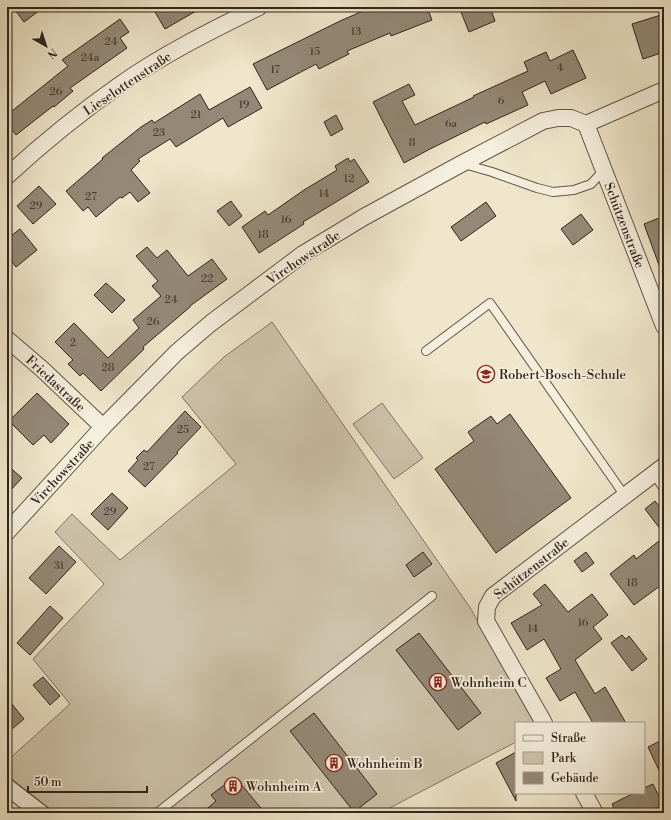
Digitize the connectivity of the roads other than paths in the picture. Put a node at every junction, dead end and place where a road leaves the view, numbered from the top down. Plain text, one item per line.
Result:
1 (259, 7) edge
2 (664, 90) edge
3 (586, 124) junction
4 (461, 164) junction
5 (604, 170) junction
6 (7, 176) edge
7 (664, 326) edge
8 (7, 339) edge
9 (426, 351) dead end
10 (103, 428) junction
11 (659, 470) edge
12 (664, 490) edge
13 (625, 496) junction
14 (7, 532) edge
15 (432, 596) dead end
16 (543, 722) edge
17 (7, 787) edge
18 (585, 794) edge
19 (41, 813) edge
20 (157, 813) edge
21 (595, 813) edge

1 - 6 street, Lieselottenstraße
2 - 3 street
3 - 4 street, Virchowstraße
3 - 5 street, Schützenstraße
4 - 5 lane
4 - 10 street, Virchowstraße
5 - 7 street, Schützenstraße
8 - 10 street, Friedastraße
9 - 13 lane
10 - 14 street, Virchowstraße
11 - 12 lane
11 - 13 street, Schützenstraße
13 - 16 street, Schützenstraße
15 - 20 lane
17 - 19 street
18 - 21 street

